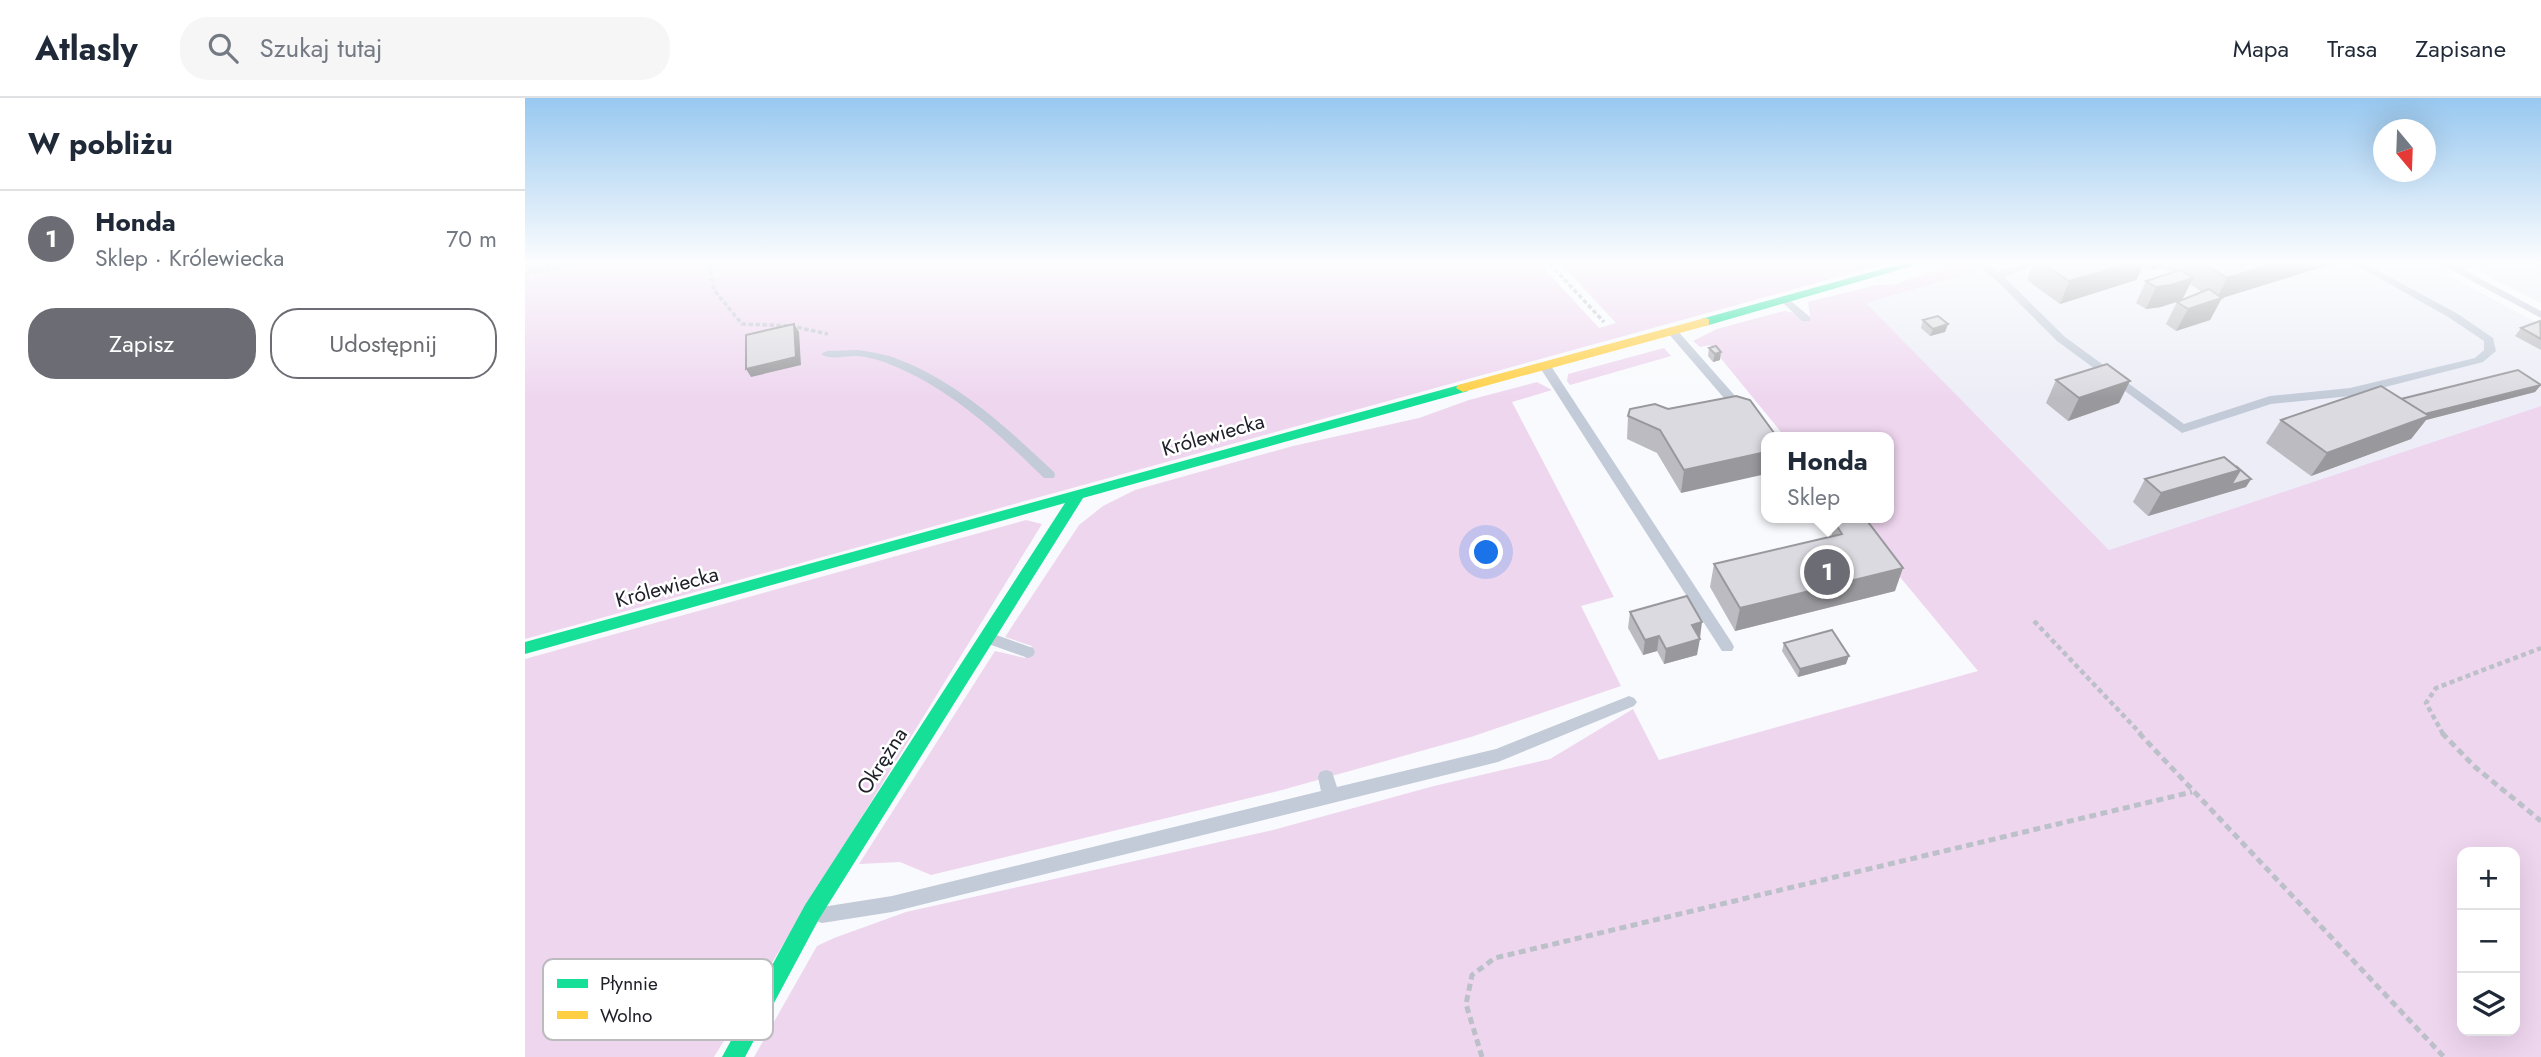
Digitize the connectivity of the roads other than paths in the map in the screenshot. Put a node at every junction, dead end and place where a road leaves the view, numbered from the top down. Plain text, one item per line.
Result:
1 (1751, 309) edge
2 (1795, 309) edge
3 (2031, 309) edge
4 (2441, 309) edge
5 (1805, 319) dead end
6 (1672, 331) junction
7 (827, 354) dead end
8 (1545, 366) junction
9 (1749, 421) edge
10 (1049, 475) dead end
11 (1078, 495) junction
12 (988, 638) junction
13 (1727, 647) dead end
14 (525, 648) edge
15 (1028, 652) dead end
16 (1629, 702) dead end
17 (1326, 777) dead end
18 (1331, 796) junction
19 (807, 917) junction
20 (773, 981) edge
21 (742, 1040) edge
22 (733, 1057) edge

1 - 6 main road, Królewiecka
2 - 5 lane
3 - 4 lane
6 - 8 main road, Królewiecka
6 - 9 lane
7 - 10 lane
8 - 11 main road, Królewiecka
8 - 13 lane
11 - 12 main road, Okrężna
11 - 14 main road, Królewiecka
12 - 15 lane
12 - 19 main road, Okrężna
16 - 18 lane
17 - 18 lane
18 - 19 lane
19 - 20 main road, Okrężna
21 - 22 main road, Okrężna

